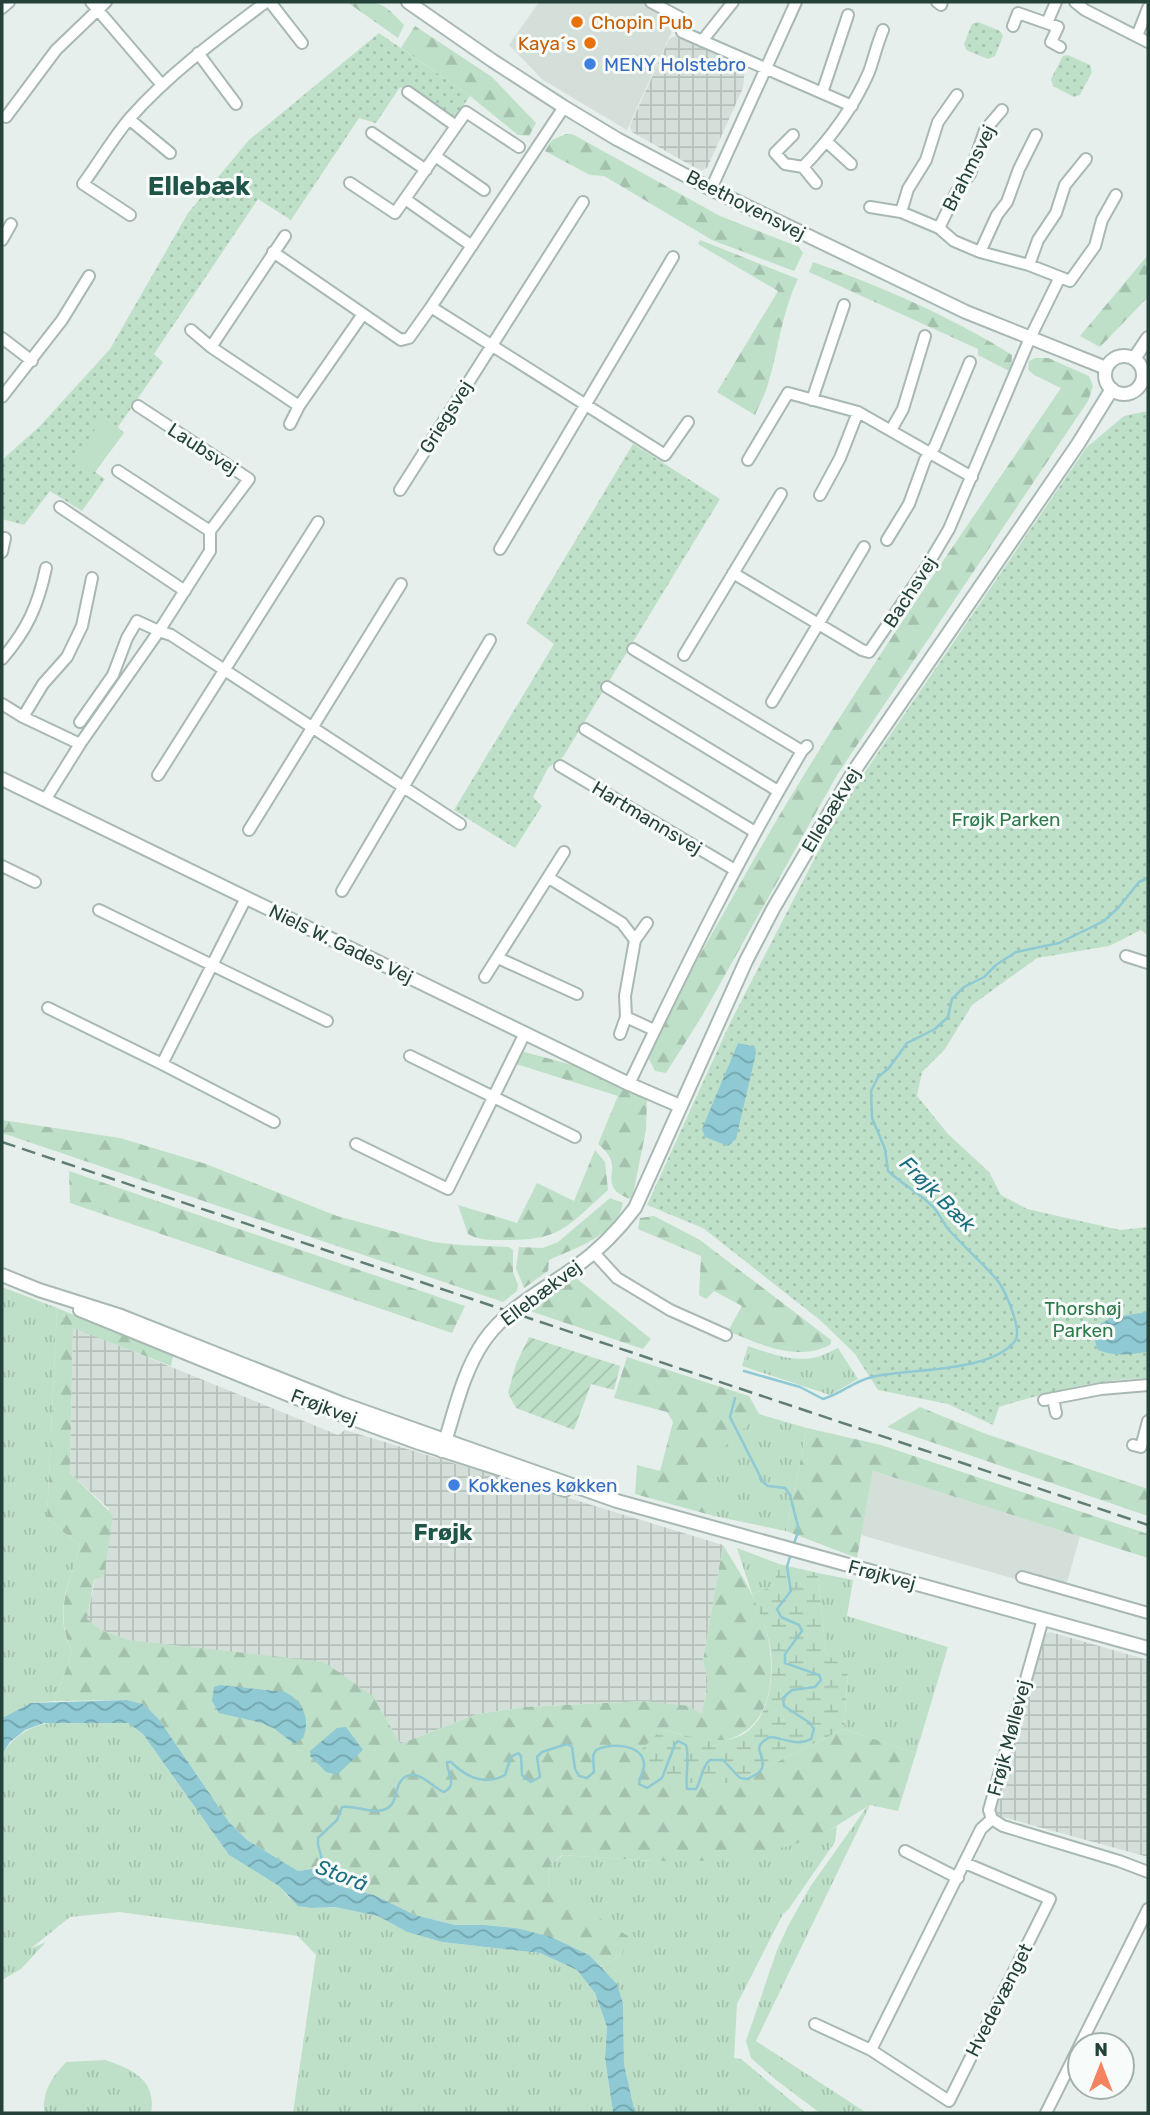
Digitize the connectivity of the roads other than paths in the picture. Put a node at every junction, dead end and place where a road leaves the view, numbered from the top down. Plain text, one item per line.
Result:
1 (9, 2) edge
2 (268, 2) edge
3 (408, 2) edge
4 (651, 2) edge
5 (733, 2) edge
6 (796, 2) edge
7 (1056, 2) edge
8 (1075, 2) edge
9 (98, 4) edge
10 (2, 8) edge
11 (1148, 8) edge
12 (848, 15) dead end
13 (1047, 23) junction
14 (1013, 26) dead end
15 (883, 30) dead end
16 (1137, 36) junction
17 (702, 41) junction
18 (1148, 41) edge
19 (302, 43) dead end
20 (1060, 47) dead end
21 (198, 53) junction
22 (766, 69) junction
23 (162, 85) junction
24 (408, 92) dead end
25 (822, 93) junction
26 (957, 95) dead end
27 (236, 104) dead end
28 (852, 106) junction
29 (564, 107) junction
30 (1002, 110) dead end
31 (6, 117) dead end
32 (129, 119) junction
33 (456, 126) junction
34 (372, 133) dead end
35 (793, 135) dead end
36 (1036, 135) dead end
37 (827, 142) junction
38 (519, 147) dead end
39 (170, 153) dead end
40 (435, 156) junction
41 (1086, 159) dead end
42 (851, 164) dead end
43 (803, 167) junction
44 (426, 170) junction
45 (350, 183) dead end
46 (816, 183) dead end
47 (711, 189) junction
48 (485, 190) dead end
49 (1116, 195) dead end
50 (405, 199) junction
51 (583, 202) dead end
52 (870, 207) dead end
53 (901, 212) junction
54 (130, 215) dead end
55 (11, 224) dead end
56 (939, 228) junction
57 (285, 236) dead end
58 (2, 240) edge
59 (472, 246) junction
60 (273, 252) junction
61 (980, 252) junction
62 (673, 257) dead end
63 (1029, 265) junction
64 (89, 276) dead end
65 (1059, 277) junction
66 (844, 305) dead end
67 (431, 307) junction
68 (363, 314) junction
69 (191, 330) dead end
70 (925, 336) dead end
71 (2, 338) edge
72 (1030, 338) junction
73 (1148, 338) edge
74 (492, 345) junction
75 (211, 347) junction
76 (1134, 359) junction
77 (32, 361) junction
78 (970, 362) dead end
79 (1106, 368) junction
80 (1145, 381) edge
81 (1112, 389) junction
82 (2, 397) edge
83 (812, 400) junction
84 (586, 405) junction
85 (138, 406) dead end
86 (299, 406) junction
87 (858, 412) junction
88 (688, 422) dead end
89 (290, 424) dead end
90 (891, 430) junction
91 (929, 453) junction
92 (748, 460) dead end
93 (118, 471) dead end
94 (972, 477) junction
95 (400, 490) dead end
96 (781, 494) dead end
97 (820, 495) dead end
98 (60, 507) dead end
99 (318, 522) dead end
100 (210, 531) junction
101 (5, 538) dead end
102 (887, 540) dead end
103 (864, 547) dead end
104 (500, 549) dead end
105 (2, 552) edge
106 (46, 568) dead end
107 (733, 573) junction
108 (92, 578) dead end
109 (401, 584) dead end
110 (184, 591) junction
111 (818, 625) junction
112 (159, 631) junction
113 (490, 640) dead end
114 (633, 649) dead end
115 (684, 655) dead end
116 (2, 659) edge
117 (223, 670) junction
118 (607, 687) dead end
119 (772, 702) dead end
120 (2, 704) edge
121 (23, 718) junction
122 (80, 722) dead end
123 (310, 727) junction
124 (585, 729) dead end
125 (80, 744) junction
126 (560, 766) dead end
127 (158, 775) dead end
128 (2, 779) edge
129 (402, 786) junction
130 (778, 791) junction
131 (45, 800) junction
132 (460, 824) dead end
133 (248, 830) dead end
134 (755, 831) junction
135 (564, 852) dead end
136 (2, 866) edge
137 (735, 870) junction
138 (549, 878) junction
139 (35, 882) dead end
140 (342, 891) dead end
141 (246, 898) junction
142 (99, 910) dead end
143 (647, 923) dead end
144 (635, 940) junction
145 (1126, 956) dead end
146 (498, 958) junction
147 (1148, 962) edge
148 (213, 964) junction
149 (485, 977) dead end
150 (577, 994) dead end
151 (48, 1008) dead end
152 (626, 1017) junction
153 (327, 1021) dead end
154 (654, 1030) junction
155 (524, 1033) junction
156 (620, 1034) dead end
157 (410, 1056) dead end
158 (162, 1064) junction
159 (629, 1084) junction
160 (493, 1097) junction
161 (680, 1106) junction
162 (274, 1122) dead end
163 (575, 1137) dead end
164 (356, 1144) dead end
165 (594, 1253) junction
166 (2, 1275) edge
167 (726, 1335) dead end
168 (1148, 1385) edge
169 (1056, 1413) dead end
170 (1148, 1421) edge
171 (1133, 1445) dead end
172 (444, 1446) junction
173 (1022, 1577) dead end
174 (1148, 1613) edge
175 (1043, 1619) junction
176 (1148, 1648) edge
177 (992, 1819) junction
178 (905, 1851) dead end
179 (965, 1863) junction
180 (1148, 1872) edge
181 (958, 1878) junction
182 (1148, 1909) edge
183 (1144, 1927) edge
184 (815, 2024) dead end
185 (1088, 2031) edge
186 (871, 2050) junction
187 (1066, 2073) edge
188 (1046, 2113) edge

1 - 10 street
2 - 19 street
2 - 21 street
3 - 29 street, Beethovensvej
4 - 17 street
5 - 17 street
6 - 22 street
7 - 13 street
8 - 16 street
9 - 23 street
9 - 31 street
11 - 16 street
12 - 25 street
13 - 14 street
13 - 20 street
15 - 28 street
16 - 18 street
17 - 22 street
21 - 23 street
21 - 27 street
22 - 25 street
22 - 47 street
23 - 32 street
24 - 33 street
25 - 28 street
26 - 53 street
28 - 37 street
29 - 47 street, Beethovensvej
29 - 59 street
30 - 56 street, Brahmsvej
32 - 39 street
32 - 54 street
33 - 38 street
33 - 40 street
34 - 44 street
35 - 43 street
36 - 61 street
37 - 42 street
37 - 43 street
40 - 44 street
40 - 48 street
41 - 63 street
43 - 46 street
44 - 50 street
45 - 50 street
47 - 72 street, Beethovensvej
49 - 65 street
50 - 59 street
51 - 74 street, Griegsvej
52 - 53 street, Brahmsvej
53 - 56 street, Brahmsvej
55 - 58 street
56 - 61 street, Brahmsvej
57 - 60 street
59 - 67 street
60 - 68 street
60 - 75 street
61 - 63 street, Brahmsvej
62 - 84 street
63 - 65 street, Brahmsvej
64 - 77 street
65 - 72 street
66 - 83 street
67 - 68 street
67 - 74 street
68 - 86 street
69 - 75 street
70 - 90 street
71 - 77 street
72 - 79 street, Beethovensvej
72 - 94 street, Bachsvej
73 - 76 street
74 - 84 street
74 - 95 street, Griegsvej
75 - 86 street
76 - 79 street
76 - 80 street
77 - 82 street
78 - 91 street
79 - 81 street
80 - 81 street
81 - 161 street, Ellebækvej
83 - 87 street
83 - 92 street
84 - 88 street
84 - 104 street
85 - 100 street, Laubsvej
86 - 89 street
87 - 90 street
87 - 97 street
90 - 91 street
91 - 94 street
91 - 102 street
93 - 100 street
94 - 111 street, Bachsvej
96 - 107 street
98 - 110 street
99 - 117 street
100 - 110 street, Laubsvej
101 - 105 street
103 - 111 street
106 - 116 street
107 - 111 street, Bachsvej
107 - 115 street
108 - 121 street
109 - 123 street
110 - 112 street, Laubsvej
111 - 119 street
112 - 117 street
112 - 122 street
112 - 125 street, Laubsvej
113 - 129 street
114 - 130 street
117 - 123 street
117 - 127 street
118 - 130 street
120 - 121 street
121 - 125 street
123 - 129 street
123 - 133 street
124 - 134 street
125 - 131 street, Laubsvej
126 - 137 street, Hartmannsvej
128 - 131 street, Niels W. Gades Vej
129 - 132 street
129 - 140 street
130 - 134 street
131 - 141 street, Niels W. Gades Vej
134 - 137 street
135 - 138 street
136 - 139 street
137 - 154 street
138 - 144 street
138 - 146 street
141 - 148 street
141 - 155 street, Niels W. Gades Vej
142 - 148 street
143 - 144 street
144 - 152 street
145 - 147 street
146 - 149 street
146 - 150 street
148 - 153 street
148 - 158 street
151 - 158 street
152 - 154 street
152 - 156 street
154 - 159 street
155 - 159 street, Niels W. Gades Vej
155 - 160 street
157 - 160 street
158 - 162 street
159 - 161 street, Niels W. Gades Vej
160 - 163 street
160 - 164 street
161 - 165 street, Ellebækvej
165 - 167 street, Ellebækvej
165 - 172 street, Ellebækvej
166 - 172 street, Frøjkvej
168 - 169 street
170 - 171 street
172 - 175 street, Frøjkvej
173 - 174 street
175 - 176 street, Frøjkvej
175 - 177 street, Frøjk Møllevej
177 - 179 street
177 - 180 street, Frøjk Møllevej
178 - 181 street
179 - 181 street
179 - 186 street, Hvedevænget
181 - 186 street
182 - 183 street
183 - 185 street
184 - 186 street, Hvedevænget
187 - 188 street

